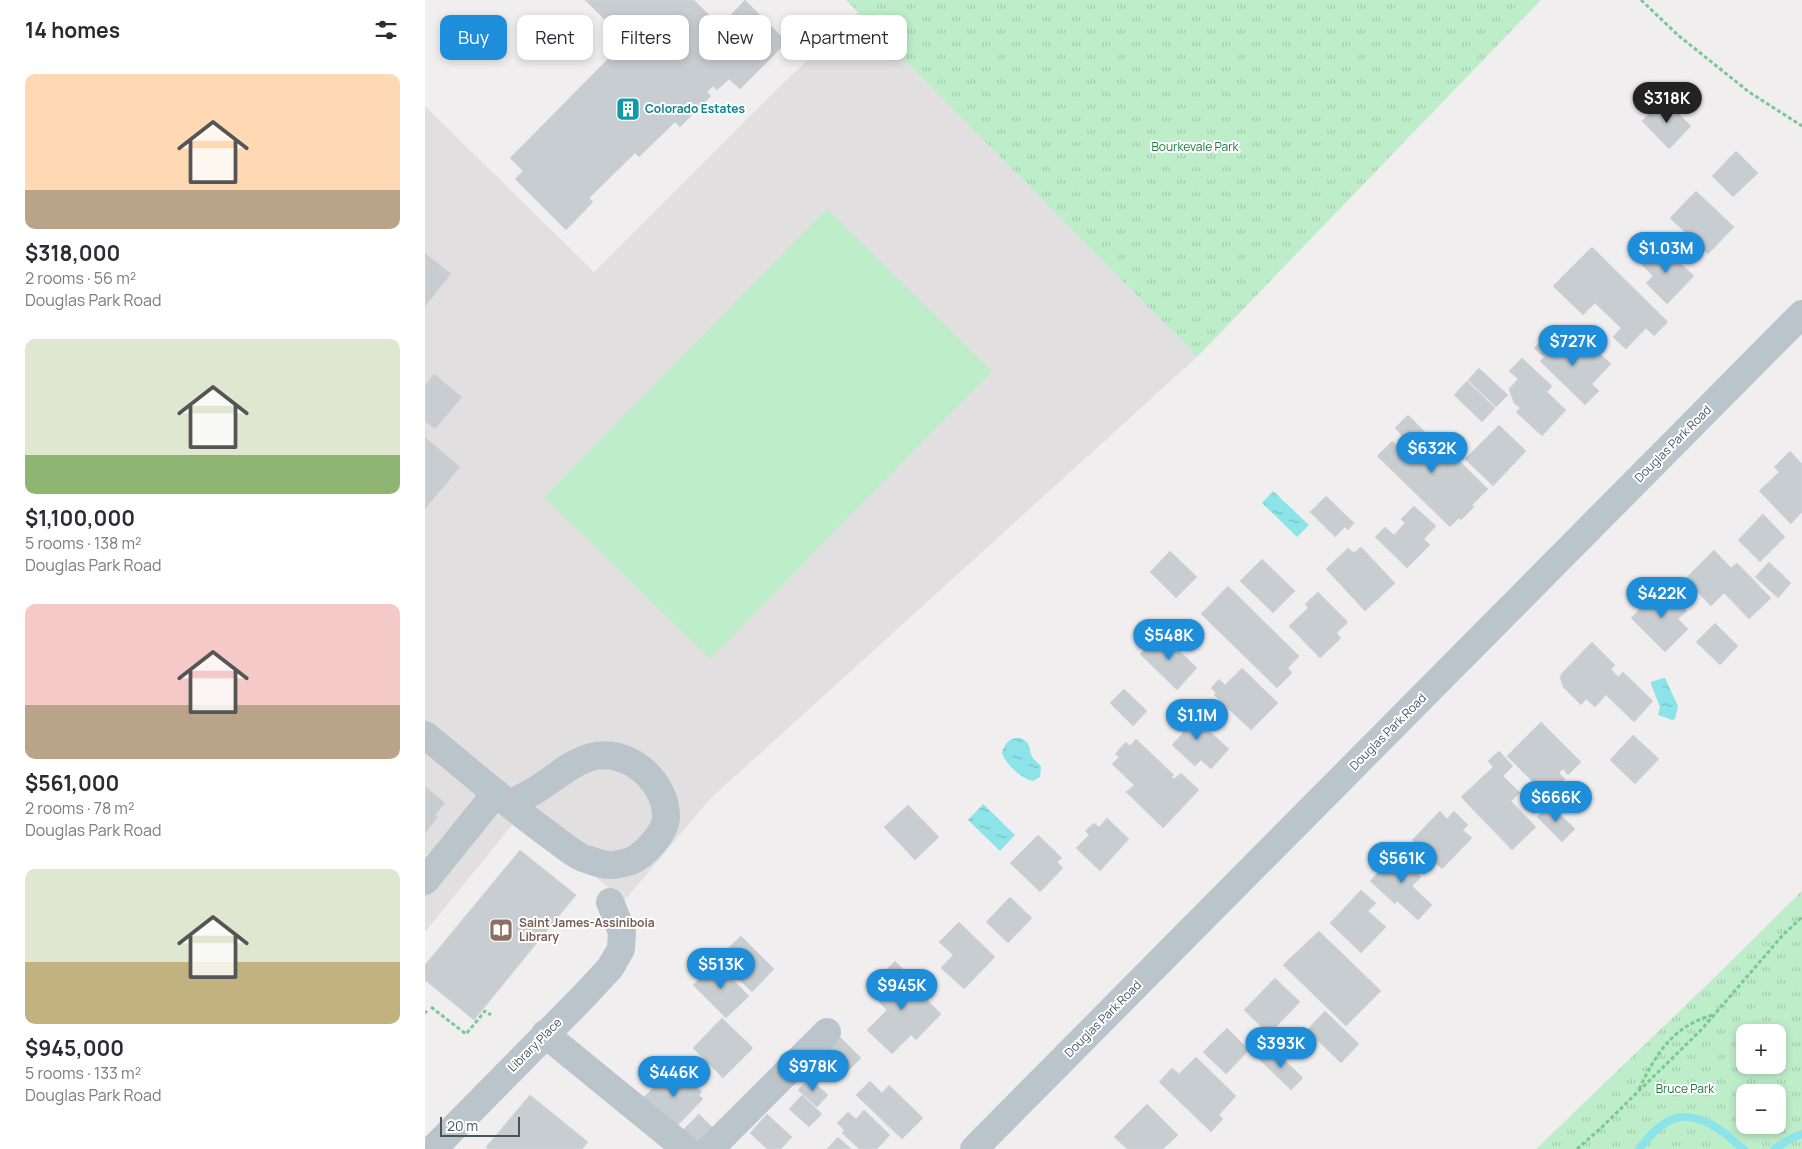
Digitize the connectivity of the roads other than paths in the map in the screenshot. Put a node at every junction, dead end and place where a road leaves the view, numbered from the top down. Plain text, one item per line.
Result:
1 (1802, 314) edge
2 (425, 734) edge
3 (503, 798) junction
4 (425, 881) edge
5 (611, 902) dead end
6 (827, 1032) dead end
7 (545, 1034) junction
8 (433, 1149) edge
9 (686, 1149) edge
10 (711, 1149) edge
11 (974, 1149) edge

1 - 11 street, Douglas Park Road
2 - 3 street
3 - 3 street
3 - 4 street
5 - 7 street, Library Place
6 - 10 street
7 - 8 street, Library Place
7 - 9 street

